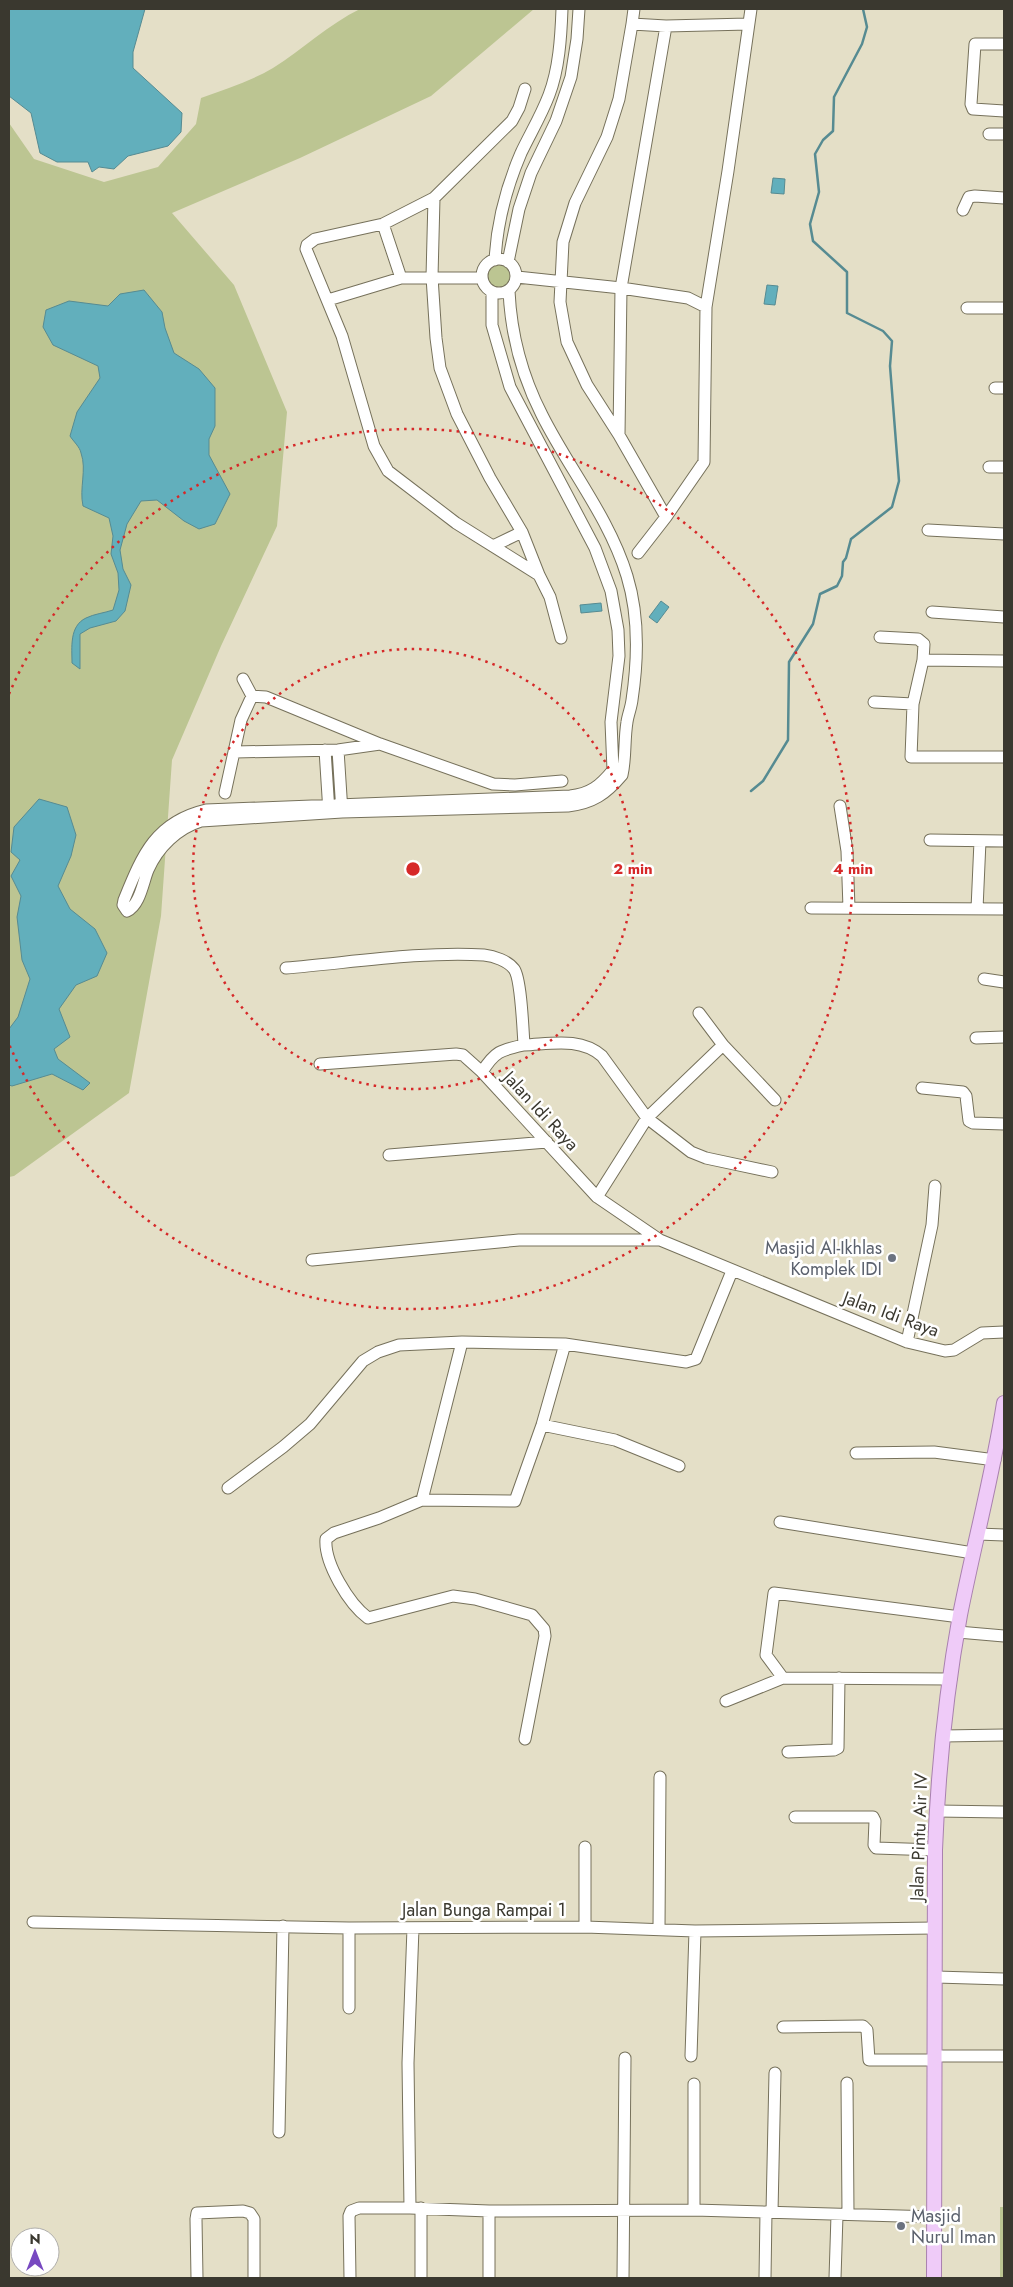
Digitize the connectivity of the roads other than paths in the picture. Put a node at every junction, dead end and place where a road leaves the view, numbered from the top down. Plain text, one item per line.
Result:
1 (562, 9) edge
2 (580, 9) edge
3 (634, 9) edge
4 (751, 9) edge
5 (632, 24) junction
6 (748, 24) junction
7 (666, 26) junction
8 (1004, 44) edge
9 (525, 89) dead end
10 (1004, 111) edge
11 (989, 134) dead end
12 (1004, 134) edge
13 (434, 198) junction
14 (1004, 198) edge
15 (963, 210) dead end
16 (383, 224) junction
17 (495, 260) junction
18 (508, 262) junction
19 (432, 277) junction
20 (516, 277) junction
21 (401, 278) junction
22 (482, 278) junction
23 (561, 282) junction
24 (621, 288) junction
25 (709, 290) junction
26 (509, 291) junction
27 (492, 292) junction
28 (688, 298) junction
29 (328, 300) junction
30 (706, 307) junction
31 (967, 308) dead end
32 (1004, 308) edge
33 (619, 434) junction
34 (990, 467) dead end
35 (1004, 468) edge
36 (666, 517) junction
37 (928, 530) dead end
38 (522, 532) junction
39 (1004, 534) edge
40 (493, 546) junction
41 (638, 553) dead end
42 (540, 575) junction
43 (932, 612) dead end
44 (1004, 617) edge
45 (880, 637) dead end
46 (560, 638) dead end
47 (923, 660) junction
48 (1004, 661) edge
49 (243, 679) dead end
50 (252, 696) junction
51 (874, 702) dead end
52 (912, 704) junction
53 (611, 722) junction
54 (627, 722) junction
55 (380, 744) junction
56 (325, 750) junction
57 (338, 750) junction
58 (235, 752) junction
59 (1004, 757) edge
60 (562, 782) dead end
61 (225, 793) dead end
62 (442, 805) junction
63 (840, 806) dead end
64 (342, 809) junction
65 (329, 810) junction
66 (930, 840) dead end
67 (980, 841) junction
68 (1004, 841) edge
69 (811, 908) dead end
70 (849, 908) junction
71 (977, 909) junction
72 (1004, 909) edge
73 (286, 968) dead end
74 (984, 979) dead end
75 (1004, 982) edge
76 (699, 1014) dead end
77 (1004, 1037) edge
78 (976, 1038) dead end
79 (524, 1044) junction
80 (723, 1045) junction
81 (320, 1064) dead end
82 (482, 1072) junction
83 (922, 1088) dead end
84 (775, 1100) dead end
85 (647, 1118) junction
86 (1004, 1124) edge
87 (547, 1142) junction
88 (389, 1156) dead end
89 (772, 1172) dead end
90 (935, 1186) dead end
91 (597, 1197) junction
92 (660, 1240) junction
93 (312, 1260) dead end
94 (732, 1271) junction
95 (1004, 1332) edge
96 (462, 1342) junction
97 (906, 1342) junction
98 (565, 1344) junction
99 (1004, 1402) edge
100 (542, 1426) junction
101 (856, 1453) dead end
102 (998, 1457) edge
103 (679, 1466) dead end
104 (228, 1488) dead end
105 (422, 1500) junction
106 (780, 1522) dead end
107 (978, 1534) junction
108 (1004, 1535) edge
109 (973, 1553) junction
110 (960, 1617) junction
111 (958, 1632) junction
112 (1004, 1636) edge
113 (783, 1678) junction
114 (839, 1678) junction
115 (952, 1679) junction
116 (726, 1700) dead end
117 (1004, 1735) edge
118 (943, 1736) junction
119 (525, 1739) dead end
120 (788, 1752) dead end
121 (660, 1777) dead end
122 (937, 1812) junction
123 (1004, 1812) edge
124 (795, 1816) dead end
125 (585, 1847) dead end
126 (935, 1850) junction
127 (34, 1922) dead end
128 (283, 1926) junction
129 (585, 1927) junction
130 (349, 1928) junction
131 (413, 1928) junction
132 (935, 1928) junction
133 (659, 1929) junction
134 (695, 1930) junction
135 (936, 1977) junction
136 (1004, 1979) edge
137 (349, 2008) dead end
138 (783, 2027) dead end
139 (691, 2056) dead end
140 (1004, 2056) edge
141 (624, 2058) dead end
142 (935, 2058) junction
143 (775, 2073) dead end
144 (847, 2083) dead end
145 (694, 2084) dead end
146 (280, 2132) dead end
147 (416, 2208) junction
148 (624, 2210) junction
149 (694, 2210) junction
150 (490, 2211) junction
151 (769, 2212) junction
152 (842, 2214) junction
153 (935, 2217) junction
154 (197, 2278) edge
155 (254, 2278) edge
156 (350, 2278) edge
157 (421, 2278) edge
158 (490, 2278) edge
159 (623, 2278) edge
160 (765, 2278) edge
161 (835, 2278) edge
162 (934, 2278) edge

1 - 17 street
2 - 18 street
3 - 5 street
4 - 6 street
5 - 7 street
5 - 23 street
6 - 7 street
6 - 25 street
7 - 24 street
8 - 10 street
9 - 13 street
11 - 12 street
13 - 16 street
13 - 19 street
14 - 15 street
16 - 21 street
16 - 29 street
17 - 18 street
17 - 22 street
18 - 20 street
19 - 21 street
19 - 22 street
19 - 38 street
20 - 23 street
20 - 26 street
21 - 29 street
22 - 27 street
23 - 24 street
23 - 33 street
24 - 28 street
24 - 33 street
25 - 28 street
25 - 30 street
26 - 27 street
26 - 54 street
27 - 53 street
28 - 30 street
29 - 40 street
30 - 36 street
31 - 32 street
33 - 36 street
34 - 35 street
36 - 41 street
37 - 39 street
38 - 40 street
38 - 42 street
40 - 42 street
42 - 46 street
43 - 44 street
45 - 47 street
47 - 48 street
47 - 52 street
49 - 50 street
50 - 55 street
50 - 58 street
51 - 52 street
52 - 59 street
53 - 54 street
53 - 62 street
54 - 62 street
55 - 57 street
55 - 60 street
56 - 57 street
56 - 58 street
56 - 65 street
57 - 64 street
58 - 61 street
62 - 64 street
63 - 70 street
64 - 65 street
65 - 65 street
66 - 67 street
67 - 68 street
67 - 71 street
69 - 70 street
70 - 71 street
71 - 72 street
73 - 79 street
74 - 75 street
76 - 80 street
77 - 78 street
79 - 82 street
79 - 85 street
80 - 84 street
80 - 85 street
81 - 82 street, Jalan Idi Raya
82 - 87 street, Jalan Idi Raya
83 - 86 street
85 - 89 street
85 - 91 street
87 - 88 street
87 - 91 street, Jalan Idi Raya
90 - 97 street
91 - 92 street, Jalan Idi Raya
92 - 93 street
92 - 94 street, Jalan Idi Raya
94 - 97 street, Jalan Idi Raya
94 - 98 street
95 - 97 street, Jalan Idi Raya
96 - 98 street
96 - 104 street
96 - 105 street
98 - 100 street
99 - 102 main road, Jalan Pintu Air IV
100 - 103 street
100 - 105 street
101 - 102 street
102 - 107 main road, Jalan Pintu Air IV
105 - 119 street
106 - 109 street
107 - 108 street
107 - 109 main road, Jalan Pintu Air IV
109 - 110 main road, Jalan Pintu Air IV
110 - 111 main road, Jalan Pintu Air IV
110 - 113 street
111 - 112 street
111 - 115 main road, Jalan Pintu Air IV
113 - 114 street
113 - 116 street
114 - 115 street
114 - 120 street
115 - 118 main road, Jalan Pintu Air IV
117 - 118 street
118 - 122 main road, Jalan Pintu Air IV
121 - 133 street
122 - 123 street
122 - 126 main road, Jalan Pintu Air IV
124 - 126 street
125 - 129 street
126 - 132 main road, Jalan Pintu Air IV
127 - 128 street, Jalan Bunga Rampai 1
128 - 130 street, Jalan Bunga Rampai 1
128 - 146 street
129 - 131 street, Jalan Bunga Rampai 1
129 - 133 street, Jalan Bunga Rampai 1
130 - 131 street, Jalan Bunga Rampai 1
130 - 137 street
131 - 147 street
132 - 134 street, Jalan Bunga Rampai 1
132 - 135 main road, Jalan Pintu Air IV
133 - 134 street, Jalan Bunga Rampai 1
134 - 139 street
135 - 136 street
135 - 142 main road, Jalan Pintu Air IV
138 - 142 street
140 - 142 street
141 - 148 street
142 - 153 main road, Jalan Pintu Air IV
143 - 151 street
144 - 152 street
145 - 149 street
147 - 150 street
147 - 156 street
147 - 157 street
148 - 149 street
148 - 150 street
148 - 159 street
149 - 151 street
150 - 158 street
151 - 152 street
151 - 160 street
152 - 153 street
152 - 161 street
153 - 162 main road, Jalan Pintu Air IV
154 - 155 street

